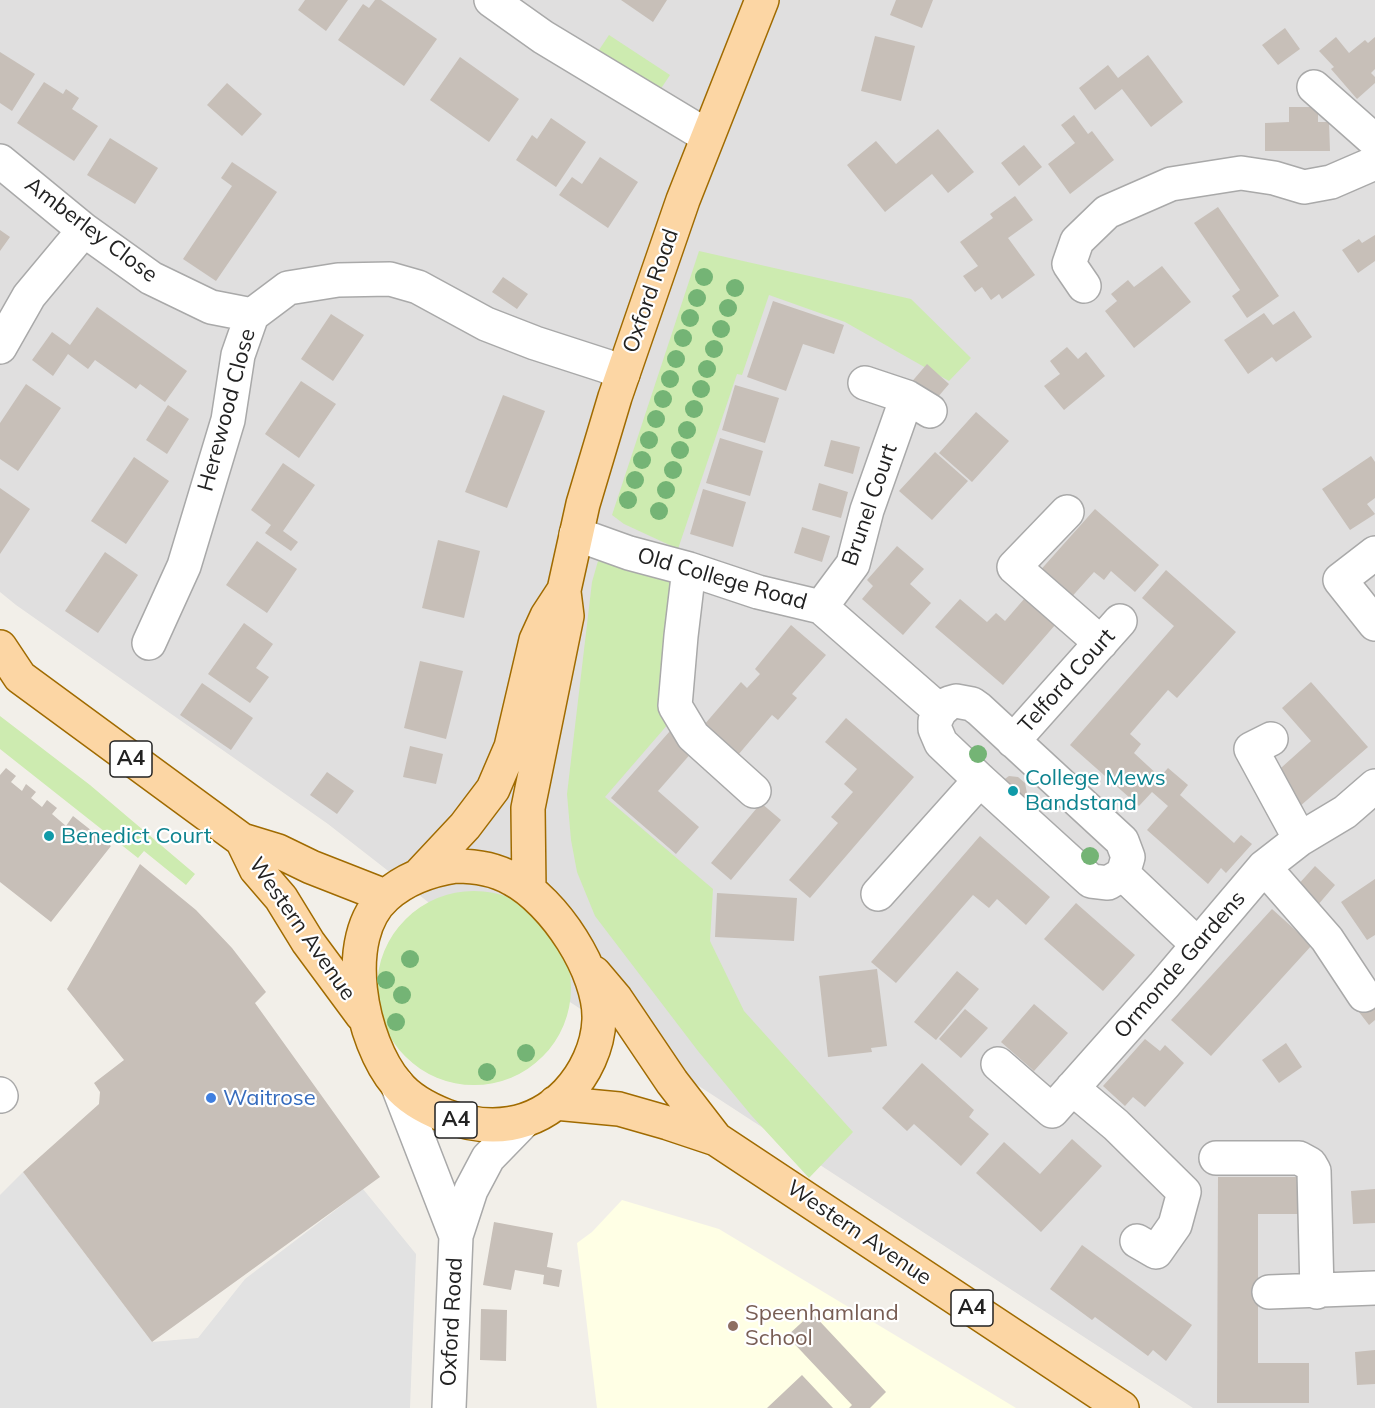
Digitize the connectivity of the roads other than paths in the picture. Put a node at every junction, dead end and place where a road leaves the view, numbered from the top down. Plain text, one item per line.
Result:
1 (491, 0) edge
2 (762, 0) edge
3 (1314, 87) dead end
4 (1369, 135) edge
5 (707, 136) junction
6 (0, 161) edge
7 (1375, 163) edge
8 (84, 230) junction
9 (1084, 286) dead end
10 (252, 315) junction
11 (0, 347) edge
12 (623, 374) junction
13 (865, 383) dead end
14 (1067, 512) dead end
15 (576, 534) junction
16 (1375, 553) edge
17 (689, 569) junction
18 (564, 590) junction
19 (821, 607) junction
20 (1375, 624) edge
21 (149, 644) dead end
22 (0, 647) edge
23 (10, 674) edge
24 (940, 711) junction
25 (1271, 739) dead end
26 (1013, 741) junction
27 (980, 780) junction
28 (1375, 786) edge
29 (754, 791) dead end
30 (1300, 839) junction
31 (242, 840) junction
32 (1264, 867) junction
33 (421, 873) junction
34 (1123, 874) junction
35 (529, 889) junction
36 (878, 894) dead end
37 (385, 896) junction
38 (1198, 945) junction
39 (585, 962) junction
40 (1364, 994) dead end
41 (363, 1016) junction
42 (998, 1064) dead end
43 (397, 1084) junction
44 (1072, 1088) junction
45 (555, 1103) junction
46 (524, 1121) junction
47 (716, 1139) junction
48 (1216, 1158) dead end
49 (456, 1236) junction
50 (1137, 1241) dead end
51 (1375, 1288) edge
52 (1269, 1292) dead end
53 (1317, 1292) junction
54 (448, 1408) edge
55 (1122, 1408) edge

1 - 5 street
2 - 5 main road, Oxford Road
3 - 4 street
5 - 12 main road, Oxford Road
6 - 8 street, Amberley Close
7 - 9 street
8 - 10 street, Amberley Close
8 - 11 street
10 - 12 street, Herewood Close
10 - 21 street, Herewood Close
12 - 15 main road, Oxford Road
13 - 19 street, Brunel Court
14 - 26 street, Telford Court
15 - 17 street, Old College Road
15 - 18 main road, Oxford Road
16 - 20 street
17 - 19 street, Old College Road
17 - 29 street
18 - 33 main road, Oxford Road
18 - 35 main road, Oxford Road
19 - 24 street, Old College Road
22 - 23 main road, Western Avenue / A4
23 - 31 main road, Western Avenue / A4
24 - 26 street
24 - 27 street
25 - 30 street
26 - 34 street
27 - 34 street
27 - 36 street
28 - 30 street, Ormonde Gardens
30 - 32 street, Ormonde Gardens
31 - 37 main road, Western Avenue / A4
31 - 41 main road, Western Avenue / A4
32 - 38 street, Ormonde Gardens
32 - 40 street
33 - 35 main road, A4
33 - 37 main road, A4
34 - 38 street
35 - 39 main road, A4
37 - 41 main road, A4
38 - 44 street, Ormonde Gardens
39 - 45 main road, A4
39 - 47 main road, Western Avenue / A4
41 - 43 main road, A4
42 - 44 street, Ormonde Gardens
43 - 46 main road, A4
43 - 49 street, Oxford Road
44 - 50 street
45 - 46 main road, A4
45 - 47 main road, Western Avenue / A4
46 - 49 street, Oxford Road
47 - 55 main road, Western Avenue / A4
48 - 53 street
49 - 54 street, Oxford Road
51 - 53 street
52 - 53 street

